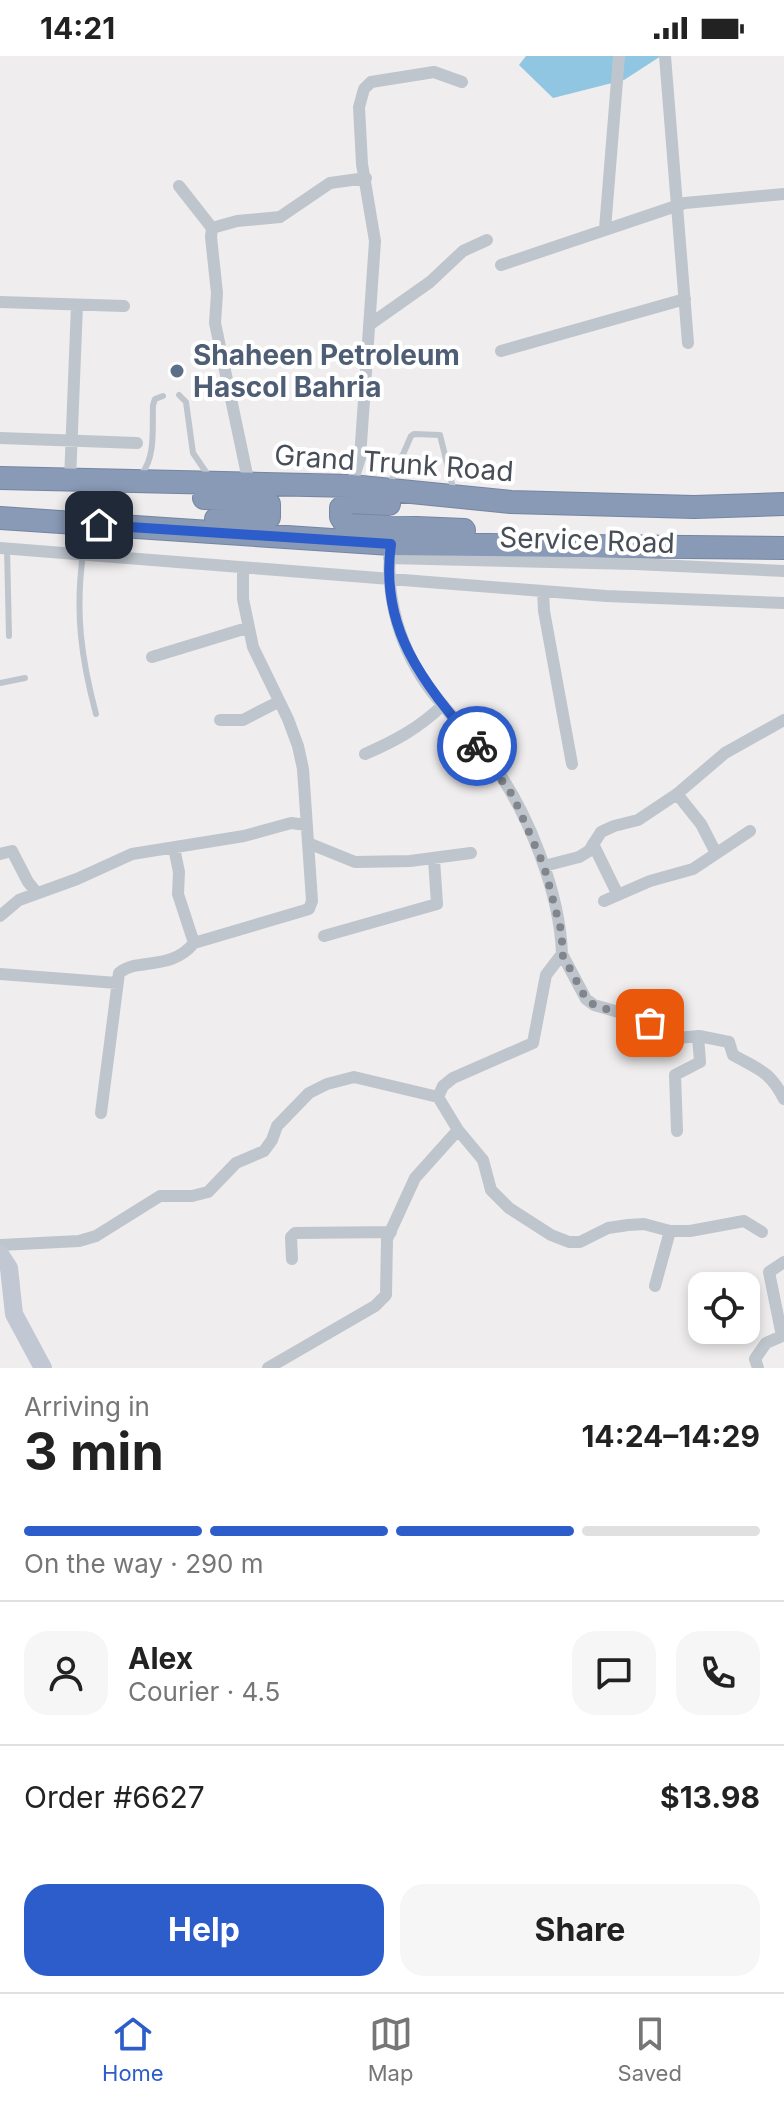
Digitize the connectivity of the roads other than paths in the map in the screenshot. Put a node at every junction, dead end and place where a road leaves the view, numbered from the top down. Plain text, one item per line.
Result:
1 (619, 56) edge
2 (665, 56) edge
3 (462, 82) dead end
4 (366, 178) junction
5 (179, 186) dead end
6 (784, 194) edge
7 (677, 205) junction
8 (212, 228) junction
9 (605, 229) junction
10 (487, 240) dead end
11 (501, 265) dead end
12 (685, 299) junction
13 (0, 302) edge
14 (77, 305) junction
15 (124, 306) dead end
16 (369, 325) junction
17 (688, 343) dead end
18 (501, 351) dead end
19 (179, 395) dead end
20 (163, 396) dead end
21 (0, 438) edge
22 (72, 441) junction
23 (137, 443) dead end
24 (0, 478) edge
25 (73, 480) junction
26 (133, 481) junction
27 (216, 483) junction
28 (249, 484) junction
29 (351, 486) junction
30 (387, 491) junction
31 (455, 495) junction
32 (780, 501) edge
33 (511, 502) junction
34 (3, 518) edge
35 (66, 522) junction
36 (515, 545) junction
37 (3, 548) edge
38 (784, 548) edge
39 (390, 551) junction
40 (83, 554) junction
41 (243, 568) junction
42 (784, 571) edge
43 (390, 579) junction
44 (543, 591) junction
45 (784, 603) edge
46 (247, 628) junction
47 (9, 636) dead end
48 (152, 657) dead end
49 (25, 678) dead end
50 (0, 683) edge
51 (278, 702) junction
52 (443, 705) junction
53 (96, 714) dead end
54 (220, 720) dead end
55 (784, 720) edge
56 (365, 754) dead end
57 (572, 764) dead end
58 (677, 794) junction
59 (307, 825) junction
60 (750, 831) dead end
61 (308, 843) junction
62 (593, 844) junction
63 (174, 848) junction
64 (471, 853) dead end
65 (716, 853) junction
66 (0, 854) edge
67 (434, 859) junction
68 (544, 866) junction
69 (37, 893) junction
70 (617, 893) junction
71 (604, 901) dead end
72 (0, 916) edge
73 (324, 936) dead end
74 (194, 943) junction
75 (562, 954) junction
76 (0, 974) edge
77 (117, 983) junction
78 (698, 1036) junction
79 (438, 1097) junction
80 (784, 1099) edge
81 (101, 1113) dead end
82 (458, 1130) junction
83 (677, 1131) dead end
84 (670, 1231) junction
85 (391, 1232) junction
86 (762, 1232) dead end
87 (0, 1245) edge
88 (0, 1254) edge
89 (292, 1259) dead end
90 (784, 1262) edge
91 (655, 1286) dead end
92 (43, 1368) edge
93 (268, 1368) edge
94 (758, 1368) edge

1 - 9 street
2 - 7 street
3 - 4 street
4 - 8 street
4 - 16 street
5 - 8 street
6 - 7 street
7 - 9 street
7 - 12 street
8 - 28 street
9 - 11 street
10 - 16 street
12 - 17 street
12 - 18 street
13 - 14 street
14 - 15 street
14 - 22 street
16 - 29 street
19 - 27 lane
20 - 26 lane
21 - 22 street
22 - 23 street
22 - 25 street
24 - 25 highway, Grand Trunk Road
25 - 26 highway, Grand Trunk Road
25 - 35 highway
26 - 27 highway, Grand Trunk Road
27 - 28 highway, Grand Trunk Road
28 - 29 highway, Grand Trunk Road
29 - 30 highway, Grand Trunk Road
30 - 31 highway, Grand Trunk Road
30 - 31 lane
31 - 33 highway, Grand Trunk Road
32 - 33 highway, Grand Trunk Road
33 - 36 highway
34 - 35 highway
34 - 37 street
35 - 39 highway
36 - 38 highway
36 - 39 highway
37 - 40 street
37 - 47 lane
39 - 42 street, Service Road
39 - 43 street
40 - 41 street
40 - 53 lane
41 - 43 street
41 - 46 street
43 - 44 street
43 - 52 street
44 - 45 street
44 - 57 street
46 - 48 street
46 - 51 street
49 - 50 lane
51 - 54 street
51 - 59 street
52 - 56 street
52 - 68 street
55 - 58 street
58 - 62 street
58 - 65 street
59 - 61 street
59 - 63 street
60 - 65 street
61 - 67 street
61 - 74 street
62 - 68 street
62 - 70 street
63 - 69 street
63 - 74 street
64 - 67 street
65 - 70 street
66 - 69 street
67 - 73 street
68 - 75 street
69 - 72 street
70 - 71 street
74 - 77 street
75 - 78 street
75 - 79 street
76 - 77 street
77 - 81 street
78 - 80 street
78 - 83 street
79 - 82 street
79 - 87 street
82 - 84 street
82 - 85 street
84 - 86 street
84 - 91 street
85 - 89 street
85 - 93 street
88 - 92 street
90 - 94 street

